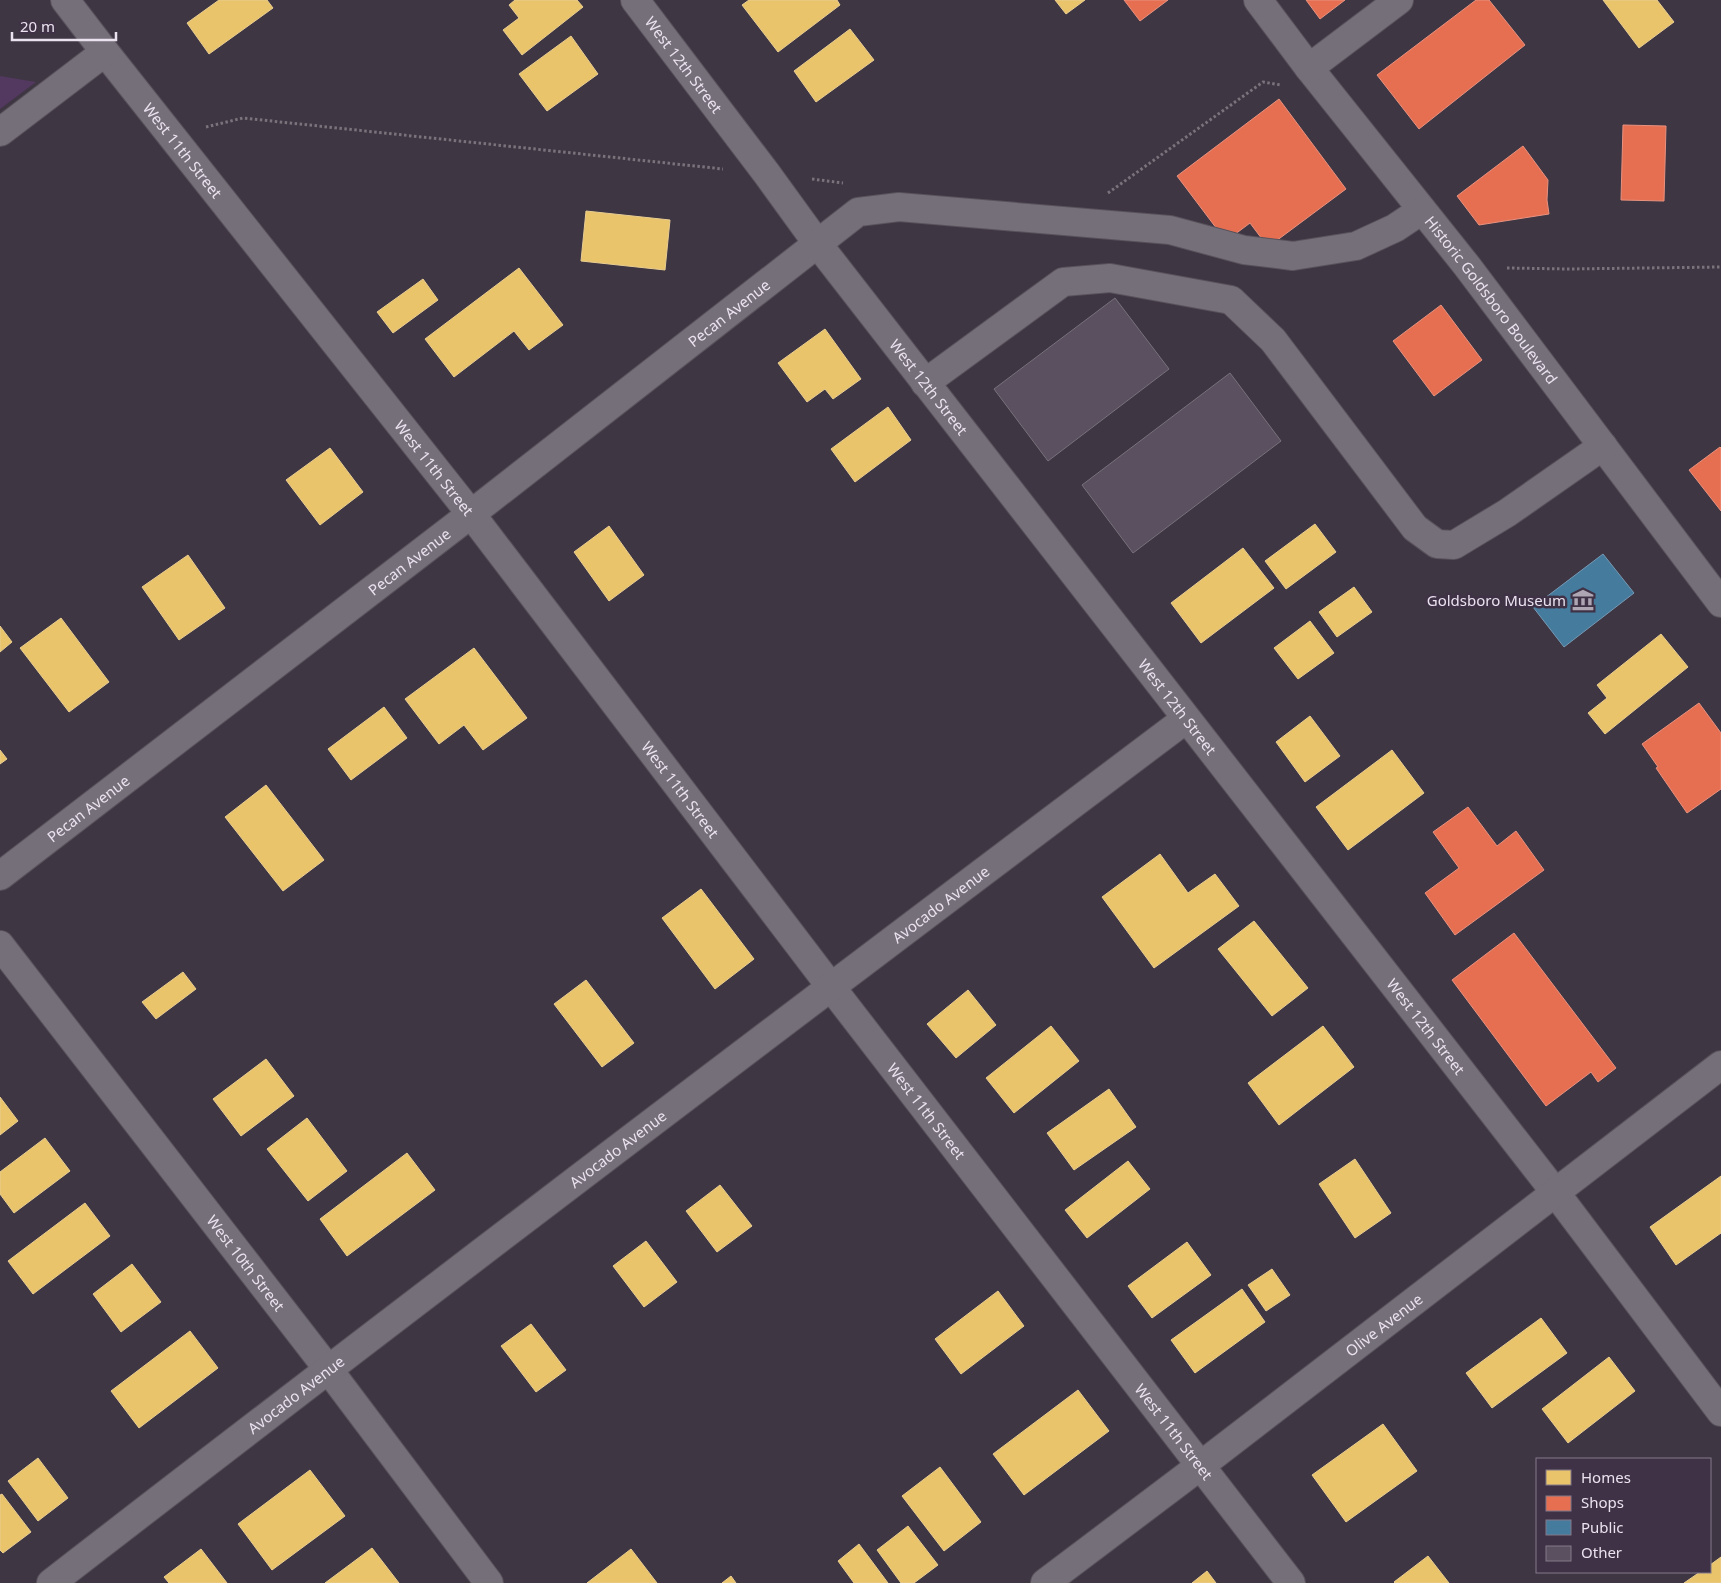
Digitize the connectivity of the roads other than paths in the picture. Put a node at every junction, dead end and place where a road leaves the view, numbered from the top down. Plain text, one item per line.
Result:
1 (65, 0) edge
2 (635, 0) edge
3 (1258, 0) edge
4 (1400, 0) edge
5 (105, 52) junction
6 (1310, 68) junction
7 (0, 132) edge
8 (1422, 210) junction
9 (817, 243) junction
10 (925, 382) junction
11 (1602, 446) junction
12 (471, 514) junction
13 (1721, 603) edge
14 (1186, 719) junction
15 (0, 876) edge
16 (0, 945) edge
17 (831, 986) junction
18 (1721, 1065) edge
19 (1555, 1192) junction
20 (328, 1369) junction
21 (1721, 1412) edge
22 (1200, 1466) junction
23 (51, 1583) edge
24 (489, 1583) edge
25 (1045, 1583) edge
26 (1290, 1583) edge

1 - 5 street, West 11th Street
2 - 9 street, West 12th Street
3 - 6 street, Historic Goldsboro Boulevard
4 - 6 street
5 - 7 street
5 - 12 street, West 11th Street
6 - 8 street, Historic Goldsboro Boulevard
8 - 9 street, Pecan Avenue
8 - 11 street, Historic Goldsboro Boulevard
9 - 10 street, West 12th Street
9 - 12 street, Pecan Avenue
10 - 11 street
10 - 14 street, West 12th Street
11 - 13 street, Historic Goldsboro Boulevard
12 - 15 street, Pecan Avenue
12 - 17 street, West 11th Street
14 - 17 street, Avocado Avenue
14 - 19 street, West 12th Street
16 - 20 street, West 10th Street
17 - 20 street, Avocado Avenue
17 - 22 street, West 11th Street
18 - 19 street, Olive Avenue
19 - 21 street, West 12th Street
19 - 22 street, Olive Avenue
20 - 23 street, Avocado Avenue
20 - 24 street, West 10th Street
22 - 25 street, Olive Avenue
22 - 26 street, West 11th Street

